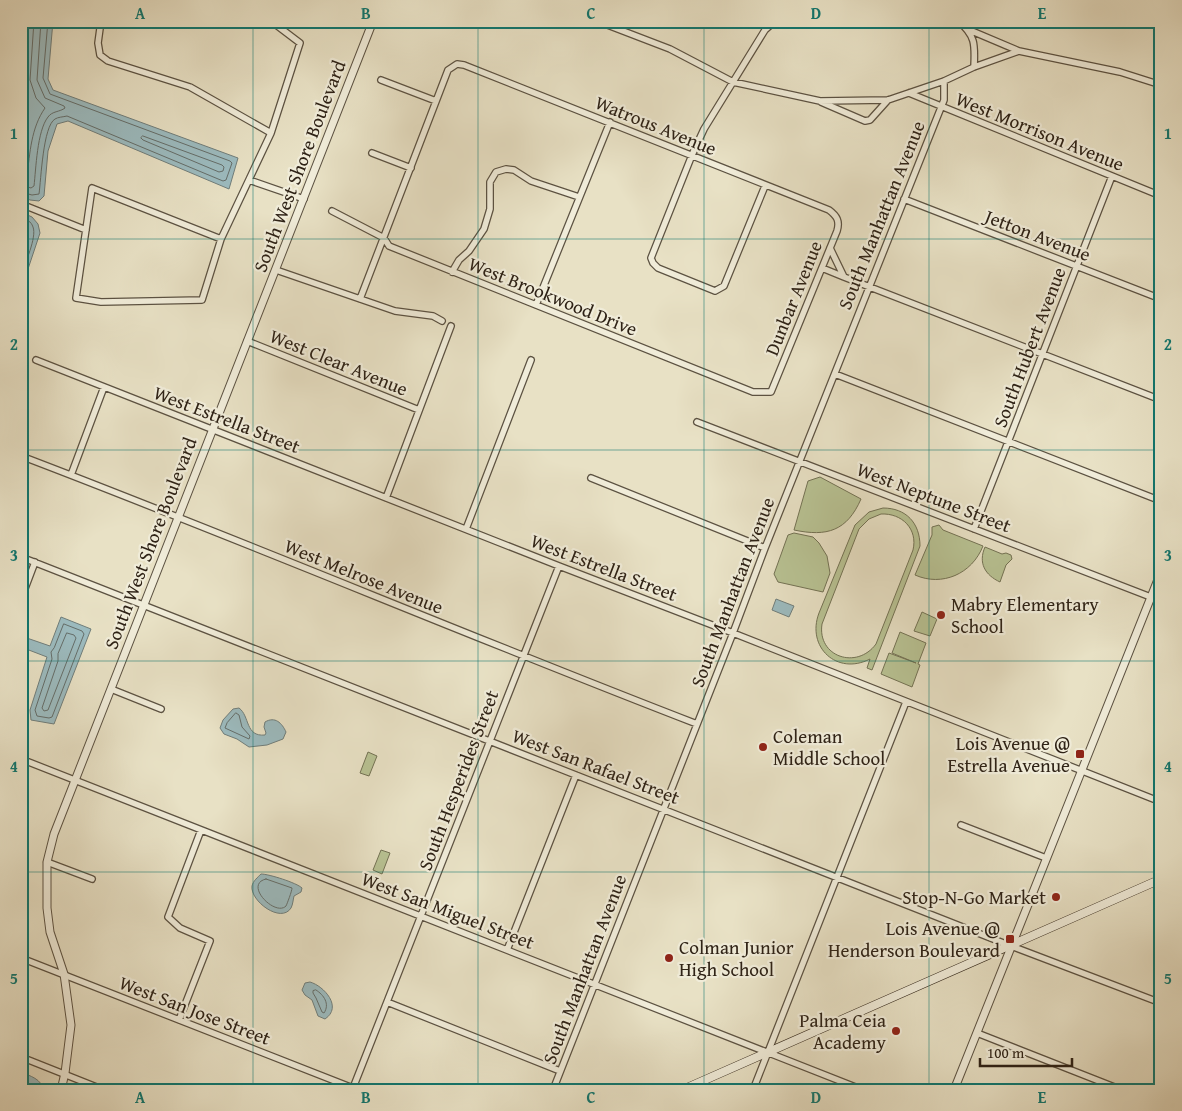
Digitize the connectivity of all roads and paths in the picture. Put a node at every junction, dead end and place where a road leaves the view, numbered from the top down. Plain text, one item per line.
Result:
1 (101, 21) edge
2 (270, 21) edge
3 (373, 21) edge
4 (597, 21) edge
5 (775, 21) edge
6 (958, 21) edge
7 (967, 28) junction
8 (1019, 51) junction
9 (974, 67) junction
10 (380, 80) dead end
11 (944, 81) junction
12 (733, 82) junction
13 (1161, 85) edge
14 (908, 93) junction
15 (888, 100) junction
16 (436, 101) junction
17 (820, 101) junction
18 (941, 106) junction
19 (610, 122) junction
20 (271, 133) junction
21 (372, 153) dead end
22 (692, 155) junction
23 (411, 168) junction
24 (1112, 176) junction
25 (249, 180) junction
26 (765, 186) junction
27 (1161, 196) edge
28 (579, 198) junction
29 (304, 199) junction
30 (904, 199) junction
31 (21, 204) edge
32 (332, 211) dead end
33 (836, 215) joint
34 (86, 230) junction
35 (384, 238) junction
36 (221, 239) junction
37 (830, 248) junction
38 (1077, 266) junction
39 (822, 268) junction
40 (276, 270) junction
41 (452, 272) junction
42 (844, 277) junction
43 (869, 287) junction
44 (360, 299) junction
45 (1161, 299) edge
46 (536, 305) junction
47 (442, 321) dead end
48 (451, 326) dead end
49 (247, 341) junction
50 (1042, 354) junction
51 (36, 360) dead end
52 (531, 360) dead end
53 (835, 374) junction
54 (104, 387) junction
55 (771, 392) joint
56 (1161, 400) edge
57 (419, 410) junction
58 (697, 422) dead end
59 (212, 429) junction
60 (1008, 441) junction
61 (21, 456) edge
62 (800, 461) junction
63 (71, 475) junction
64 (591, 478) dead end
65 (386, 498) junction
66 (1161, 501) edge
67 (178, 517) junction
68 (466, 529) junction
69 (974, 529) junction
70 (765, 548) junction
71 (21, 557) edge
72 (35, 562) junction
73 (558, 566) junction
74 (1161, 572) edge
75 (1151, 597) junction
76 (21, 599) edge
77 (1161, 601) edge
78 (143, 604) junction
79 (733, 633) junction
80 (523, 657) junction
81 (111, 689) junction
82 (906, 702) junction
83 (161, 709) dead end
84 (696, 724) junction
85 (490, 741) junction
86 (21, 758) edge
87 (1081, 771) junction
88 (576, 775) junction
89 (75, 780) junction
90 (1161, 802) edge
91 (663, 808) junction
92 (961, 825) dead end
93 (201, 830) junction
94 (1046, 858) junction
95 (47, 862) junction
96 (836, 877) junction
97 (92, 879) dead end
98 (1161, 879) edge
99 (421, 916) junction
100 (1011, 946) junction
101 (507, 950) junction
102 (21, 958) edge
103 (64, 974) junction
104 (594, 984) junction
105 (387, 1002) junction
106 (1161, 1003) edge
107 (179, 1020) junction
108 (977, 1033) junction
109 (768, 1052) junction
110 (21, 1057) edge
111 (560, 1070) junction
112 (66, 1073) junction
113 (1161, 1077) edge
114 (854, 1088) edge
115 (356, 1089) edge
116 (61, 1090) edge
117 (104, 1090) edge
118 (553, 1090) edge
119 (682, 1090) edge
120 (753, 1090) edge
121 (863, 1090) edge
122 (954, 1090) edge
123 (1122, 1090) edge
124 (1155, 1090) edge

1 - 20 street
2 - 20 street
3 - 29 street, South West Shore Boulevard
4 - 12 street
5 - 12 street
6 - 7 street
7 - 8 street
7 - 9 street
8 - 9 street
8 - 13 street
9 - 11 street
10 - 16 street
11 - 14 street
11 - 18 street, South Manhattan Avenue
12 - 17 street
12 - 22 street
14 - 15 street
14 - 18 street, West Morrison Avenue
15 - 17 street
15 - 17 street
16 - 19 street, Watrous Avenue
16 - 23 street
18 - 24 street, West Morrison Avenue
18 - 30 street, South Manhattan Avenue
19 - 22 street, Watrous Avenue
19 - 28 street
20 - 25 street
21 - 23 street
22 - 26 street, Watrous Avenue
22 - 26 street
23 - 35 street
24 - 27 street, West Morrison Avenue
24 - 38 street, South Hubert Avenue
25 - 29 street
25 - 36 street
26 - 33 street, Watrous Avenue
28 - 41 street
28 - 46 street
29 - 40 street, South West Shore Boulevard
30 - 38 street, Jetton Avenue
30 - 43 street, South Manhattan Avenue
31 - 34 street
32 - 35 street, West Brookwood Drive
33 - 37 street, Dunbar Avenue
34 - 36 street
34 - 36 street
35 - 41 street, West Brookwood Drive
35 - 44 street
37 - 39 street, Dunbar Avenue
37 - 42 street
38 - 45 street, Jetton Avenue
38 - 50 street, South Hubert Avenue
39 - 42 street
39 - 55 street, Dunbar Avenue
40 - 44 street
40 - 49 street, South West Shore Boulevard
41 - 46 street, West Brookwood Drive
42 - 43 street
43 - 50 street
43 - 53 street, South Manhattan Avenue
44 - 47 street
46 - 55 street, West Brookwood Drive
48 - 57 street
49 - 57 street, West Clear Avenue
49 - 59 street, South West Shore Boulevard
50 - 56 street
50 - 60 street, South Hubert Avenue
51 - 54 street, West Estrella Street
52 - 68 street
53 - 60 street
53 - 62 street, South Manhattan Avenue
54 - 59 street, West Estrella Street
54 - 63 street
57 - 65 street
58 - 62 street, West Neptune Street
59 - 65 street, West Estrella Street
59 - 67 street, South West Shore Boulevard
60 - 66 street
60 - 69 street, South Hubert Avenue
61 - 63 street, West Melrose Avenue
62 - 69 street, West Neptune Street
62 - 70 street, South Manhattan Avenue
63 - 67 street, West Melrose Avenue
64 - 70 street
65 - 68 street, West Estrella Street
67 - 78 street, South West Shore Boulevard
67 - 80 street, West Melrose Avenue
68 - 73 street, West Estrella Street
69 - 75 street, West Neptune Street
70 - 79 street, South Manhattan Avenue
71 - 72 street, West San Rafael Street
72 - 76 street
72 - 78 street, West San Rafael Street
73 - 79 street, West Estrella Street
73 - 80 street, South Hesperides Street
74 - 75 street
75 - 77 street, West Neptune Street
75 - 87 street
78 - 81 street, South West Shore Boulevard
78 - 85 street, West San Rafael Street
79 - 82 street, West Estrella Street
79 - 84 street, South Manhattan Avenue
80 - 84 street, West Melrose Avenue
80 - 85 street, South Hesperides Street
81 - 83 street
81 - 89 street, South West Shore Boulevard
82 - 87 street, West Estrella Street
82 - 96 street
84 - 91 street, South Manhattan Avenue
85 - 88 street, West San Rafael Street
85 - 99 street, South Hesperides Street
86 - 89 street, West San Miguel Street
87 - 90 street, West Estrella Street
87 - 94 street
88 - 91 street, West San Rafael Street
88 - 101 street
89 - 93 street, West San Miguel Street
89 - 95 street, South West Shore Boulevard
91 - 96 street, West San Rafael Street
91 - 104 street, South Manhattan Avenue
92 - 94 street
93 - 99 street, West San Miguel Street
93 - 107 street
94 - 100 street
95 - 97 street
95 - 103 street, South West Shore Boulevard
96 - 100 street, West San Rafael Street
96 - 109 street
98 - 100 main road
99 - 101 street, West San Miguel Street
99 - 105 street, South Hesperides Street
100 - 106 street, West San Rafael Street
100 - 108 street
100 - 109 main road
101 - 104 street, West San Miguel Street
102 - 103 street, West San Jose Street
103 - 107 street, West San Jose Street
103 - 112 street, South West Shore Boulevard
104 - 109 street, West San Miguel Street
104 - 111 street, South Manhattan Avenue
105 - 111 street
105 - 115 street, South Hesperides Street
107 - 115 street, West San Jose Street
108 - 122 street
108 - 123 street
109 - 114 street, West San Miguel Street
109 - 119 main road
109 - 120 street
110 - 112 street
111 - 118 street, South Manhattan Avenue
112 - 116 street, South West Shore Boulevard
112 - 117 street
113 - 124 street
114 - 121 street, West San Miguel Street

